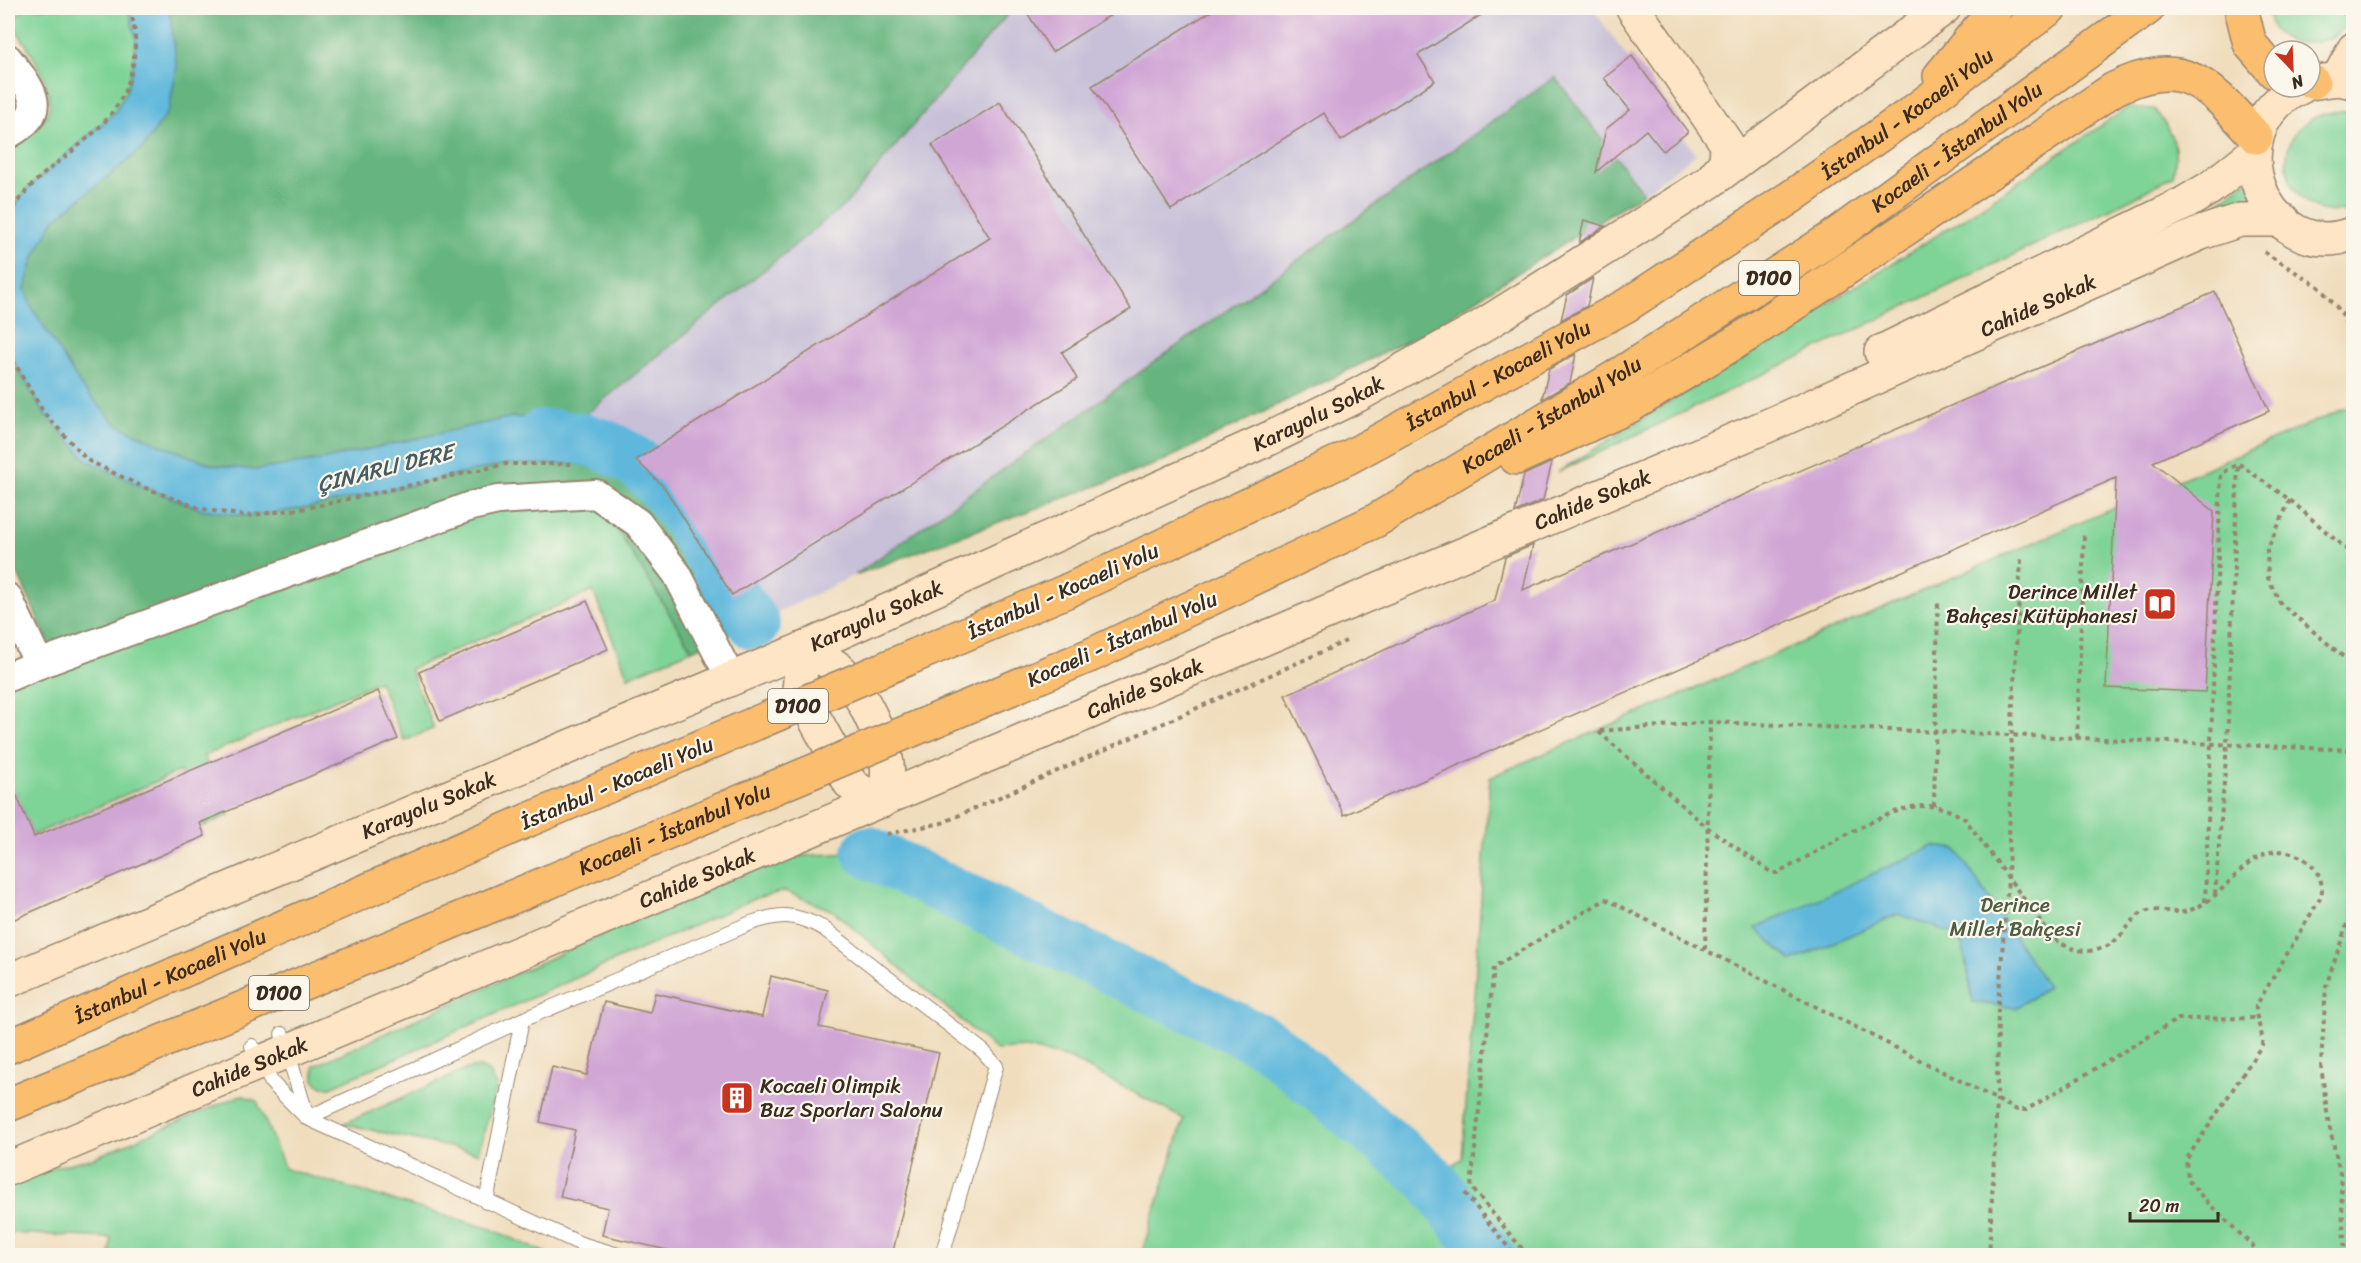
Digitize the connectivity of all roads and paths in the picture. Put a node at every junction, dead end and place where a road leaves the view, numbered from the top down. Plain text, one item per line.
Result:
1 (128, 8) edge
2 (1608, 8) edge
3 (1633, 8) edge
4 (1944, 8) edge
5 (1996, 8) edge
6 (2050, 8) edge
7 (2148, 8) edge
8 (2241, 8) edge
9 (2354, 49) edge
10 (2262, 58) edge
11 (8, 59) edge
12 (2322, 81) edge
13 (2282, 99) edge
14 (1914, 111) junction
15 (1790, 124) junction
16 (8, 134) edge
17 (1722, 135) junction
18 (2255, 145) junction
19 (1711, 181) junction
20 (8, 216) edge
21 (2283, 220) junction
22 (2341, 237) edge
23 (2354, 261) edge
24 (2238, 464) junction
25 (2290, 500) junction
26 (1375, 521) junction
27 (2084, 534) dead end
28 (2354, 556) edge
29 (2021, 559) dead end
30 (8, 598) edge
31 (1938, 602) dead end
32 (844, 631) junction
33 (803, 649) junction
34 (769, 663) junction
35 (39, 664) junction
36 (2354, 666) edge
37 (842, 671) junction
38 (8, 677) edge
39 (731, 679) junction
40 (798, 690) junction
41 (1710, 722) junction
42 (1935, 732) junction
43 (2012, 735) junction
44 (2077, 738) junction
45 (2213, 744) junction
46 (2227, 745) junction
47 (2354, 750) edge
48 (867, 789) junction
49 (1934, 806) junction
50 (1708, 828) junction
51 (2008, 879) junction
52 (2215, 895) junction
53 (2205, 902) junction
54 (2354, 903) edge
55 (1706, 950) junction
56 (8, 981) edge
57 (2255, 1018) junction
58 (522, 1020) junction
59 (8, 1047) edge
60 (270, 1048) junction
61 (1997, 1100) junction
62 (8, 1105) edge
63 (307, 1118) junction
64 (8, 1145) edge
65 (8, 1169) edge
66 (1465, 1194) dead end
67 (486, 1202) junction
68 (621, 1256) edge
69 (942, 1256) edge
70 (1515, 1256) edge
71 (1528, 1256) edge
72 (1989, 1256) edge
73 (2263, 1256) edge
74 (2345, 1256) edge

1 - 20 path
2 - 19 main road
3 - 17 main road
4 - 15 main road, Karayolu Sokak
5 - 14 highway
6 - 14 highway, İstanbul - Kocaeli Yolu / D100
7 - 26 highway, Kocaeli - İstanbul Yolu / D100
8 - 10 highway
9 - 12 main road
11 - 16 street
13 - 18 main road
14 - 59 highway, İstanbul - Kocaeli Yolu / D100, bridge
15 - 17 main road
15 - 19 main road, Karayolu Sokak
17 - 19 main road
18 - 21 main road
18 - 26 highway
18 - 48 main road, Cahide Sokak
19 - 32 main road, Karayolu Sokak
21 - 22 main road
21 - 48 main road, Cahide Sokak
22 - 23 main road
24 - 25 path
24 - 45 path
24 - 46 path
25 - 28 path
25 - 36 path
26 - 62 highway, Kocaeli - İstanbul Yolu / D100, bridge
27 - 44 path
29 - 43 path
30 - 35 street
31 - 42 path
32 - 33 main road, Karayolu Sokak
32 - 37 main road
33 - 34 main road, Karayolu Sokak
33 - 37 main road
33 - 40 main road
34 - 39 main road, Karayolu Sokak
34 - 40 main road
35 - 38 street
35 - 39 street
37 - 48 main road
39 - 56 main road, Karayolu Sokak
40 - 48 main road
41 - 42 path
41 - 50 path
41 - 50 path
42 - 43 path
42 - 49 path
43 - 44 path
43 - 51 path
44 - 45 path
45 - 46 path
45 - 53 path
46 - 47 path
46 - 52 path
48 - 60 main road, Cahide Sokak
48 - 60 main road, Cahide Sokak
49 - 50 path
49 - 51 path
50 - 55 path
51 - 53 path
51 - 61 path
52 - 53 path
52 - 57 path
54 - 74 path
55 - 61 path
55 - 71 path
57 - 61 path
57 - 73 path
58 - 63 lane
58 - 67 lane
58 - 69 lane
60 - 63 lane
60 - 63 lane
60 - 64 main road, Cahide Sokak
60 - 65 main road, Cahide Sokak
61 - 72 path
63 - 67 lane
66 - 70 path
67 - 68 lane

